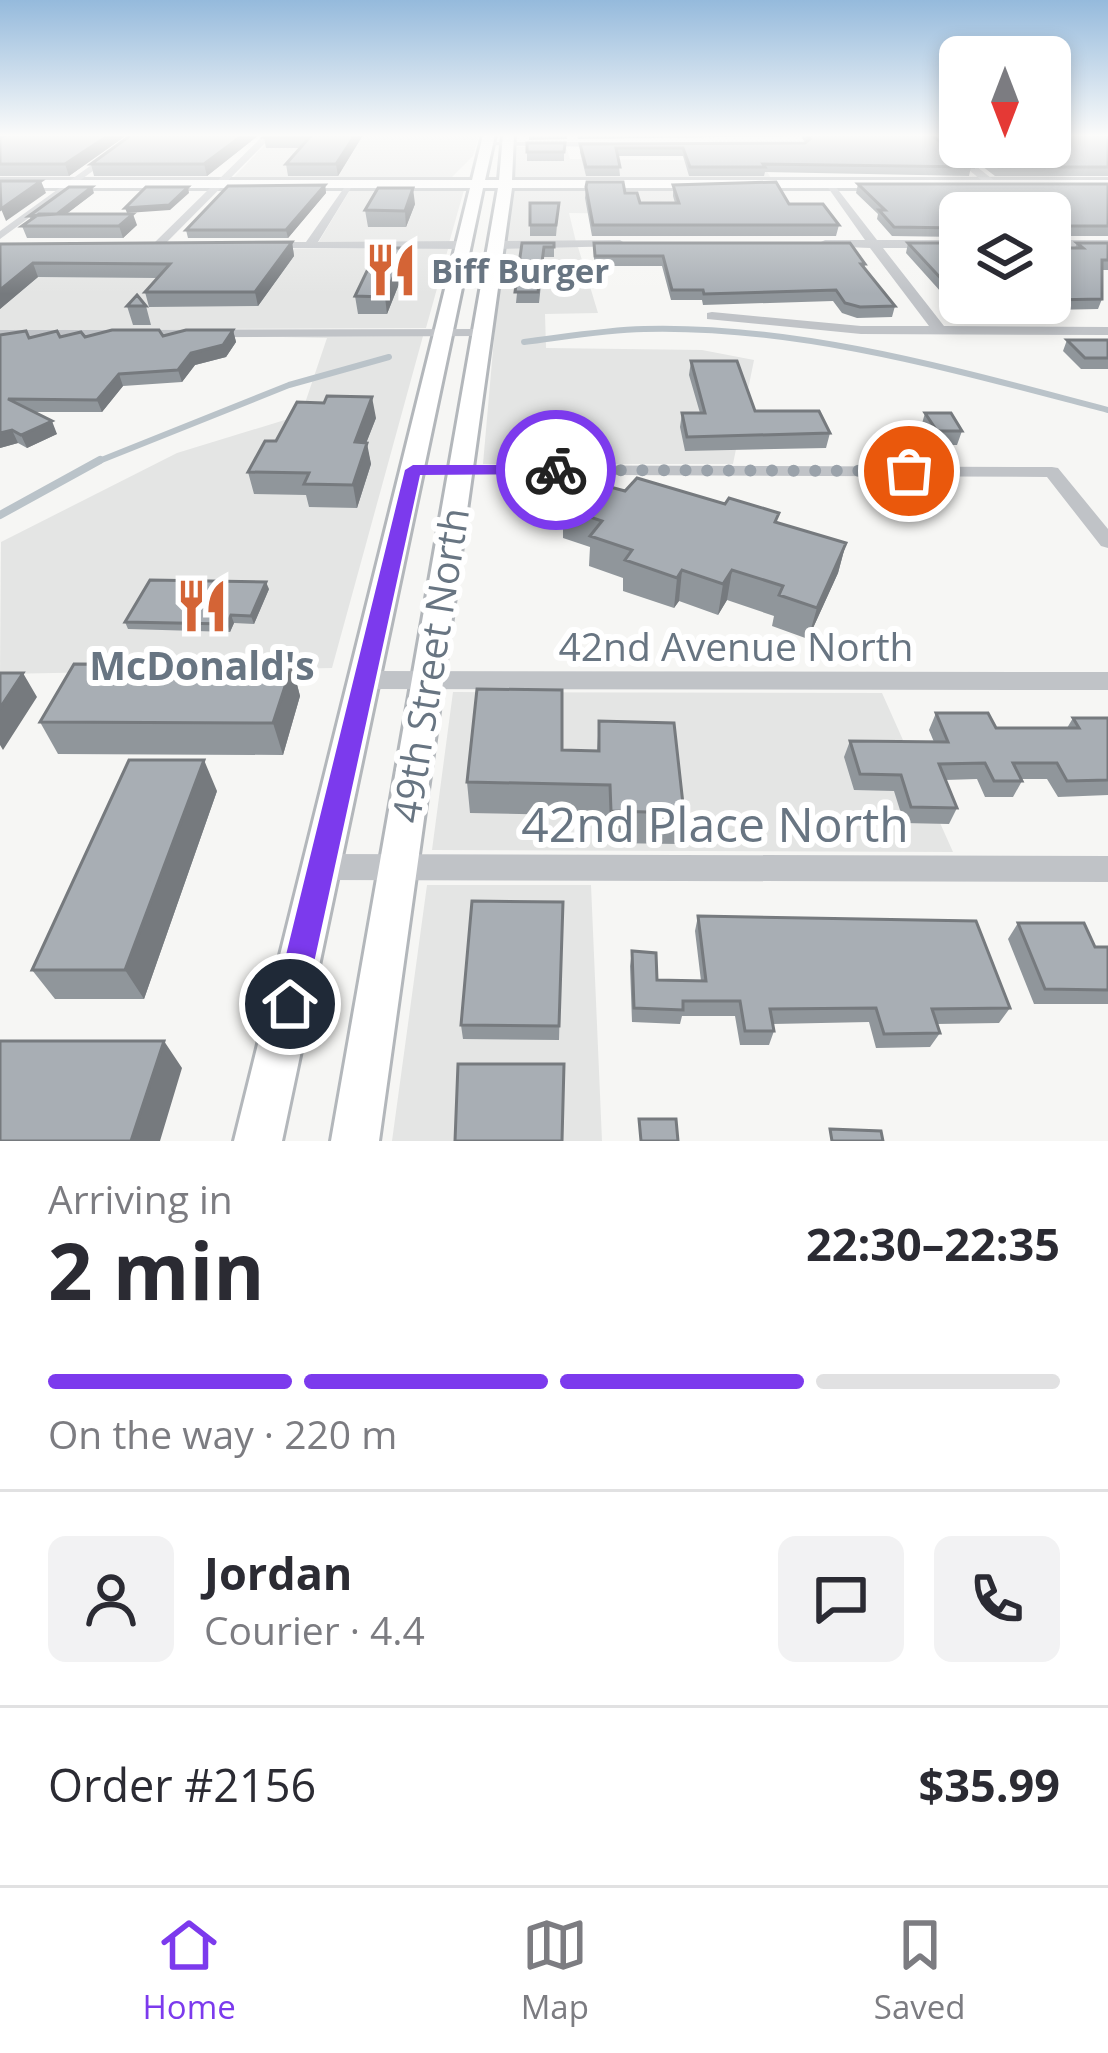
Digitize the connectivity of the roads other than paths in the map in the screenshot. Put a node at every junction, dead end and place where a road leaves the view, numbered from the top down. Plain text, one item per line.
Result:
1 (65, 188) edge
2 (217, 188) edge
3 (346, 188) edge
4 (478, 188) edge
5 (504, 188) edge
6 (831, 188) edge
7 (0, 236) edge
8 (495, 244) junction
9 (647, 244) edge
10 (806, 244) edge
11 (875, 244) junction
12 (939, 244) edge
13 (1071, 244) edge
14 (1108, 244) edge
15 (466, 245) junction
16 (0, 246) edge
17 (20, 246) edge
18 (138, 246) edge
19 (241, 246) edge
20 (310, 246) junction
21 (712, 316) dead end
22 (940, 331) junction
23 (1108, 331) edge
24 (445, 332) junction
25 (481, 332) junction
26 (0, 334) edge
27 (413, 470) junction
28 (460, 470) junction
29 (1108, 542) edge
30 (364, 680) junction
31 (426, 680) junction
32 (1108, 681) edge
33 (321, 866) junction
34 (398, 866) junction
35 (1108, 869) edge
36 (258, 1141) edge
37 (355, 1141) edge

1 - 7 street
2 - 18 street
3 - 20 street
4 - 15 main road, 49th Street North
5 - 8 main road, 49th Street North
6 - 11 street
8 - 9 street
8 - 25 main road, 49th Street North
10 - 11 street
11 - 12 street
11 - 22 street
13 - 14 street
15 - 20 street
15 - 24 main road, 49th Street North
16 - 17 street
19 - 20 street
21 - 22 street
22 - 23 street
24 - 25 street
24 - 26 street
24 - 27 main road, 49th Street North
25 - 28 main road, 49th Street North
27 - 28 street
27 - 30 main road, 49th Street North
28 - 29 street
28 - 31 main road, 49th Street North
30 - 31 street, 42nd Avenue North
30 - 33 main road, 49th Street North
31 - 32 street, 42nd Avenue North
31 - 34 main road, 49th Street North
33 - 34 street, 42nd Place North
33 - 36 main road, 49th Street North
34 - 35 street, 42nd Place North
34 - 37 main road, 49th Street North

